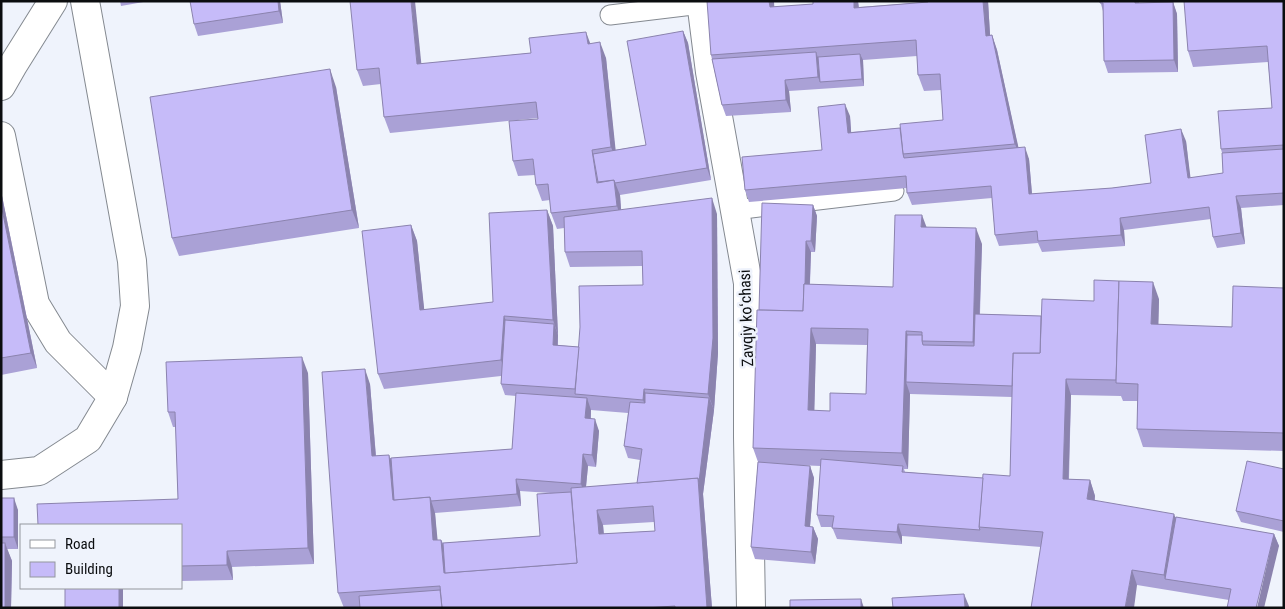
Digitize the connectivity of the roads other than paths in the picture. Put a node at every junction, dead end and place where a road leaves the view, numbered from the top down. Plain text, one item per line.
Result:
1 (53, 1) edge
2 (85, 1) edge
3 (701, 2) edge
4 (610, 15) dead end
5 (1, 86) edge
6 (1, 136) edge
7 (894, 191) edge
8 (735, 210) junction
9 (114, 397) junction
10 (1, 475) edge
11 (751, 608) edge

1 - 5 street
2 - 9 street
3 - 4 lane
3 - 8 street, Zavqiy koʻchasi
6 - 9 street
7 - 8 lane
8 - 11 street, Zavqiy koʻchasi
9 - 10 street

